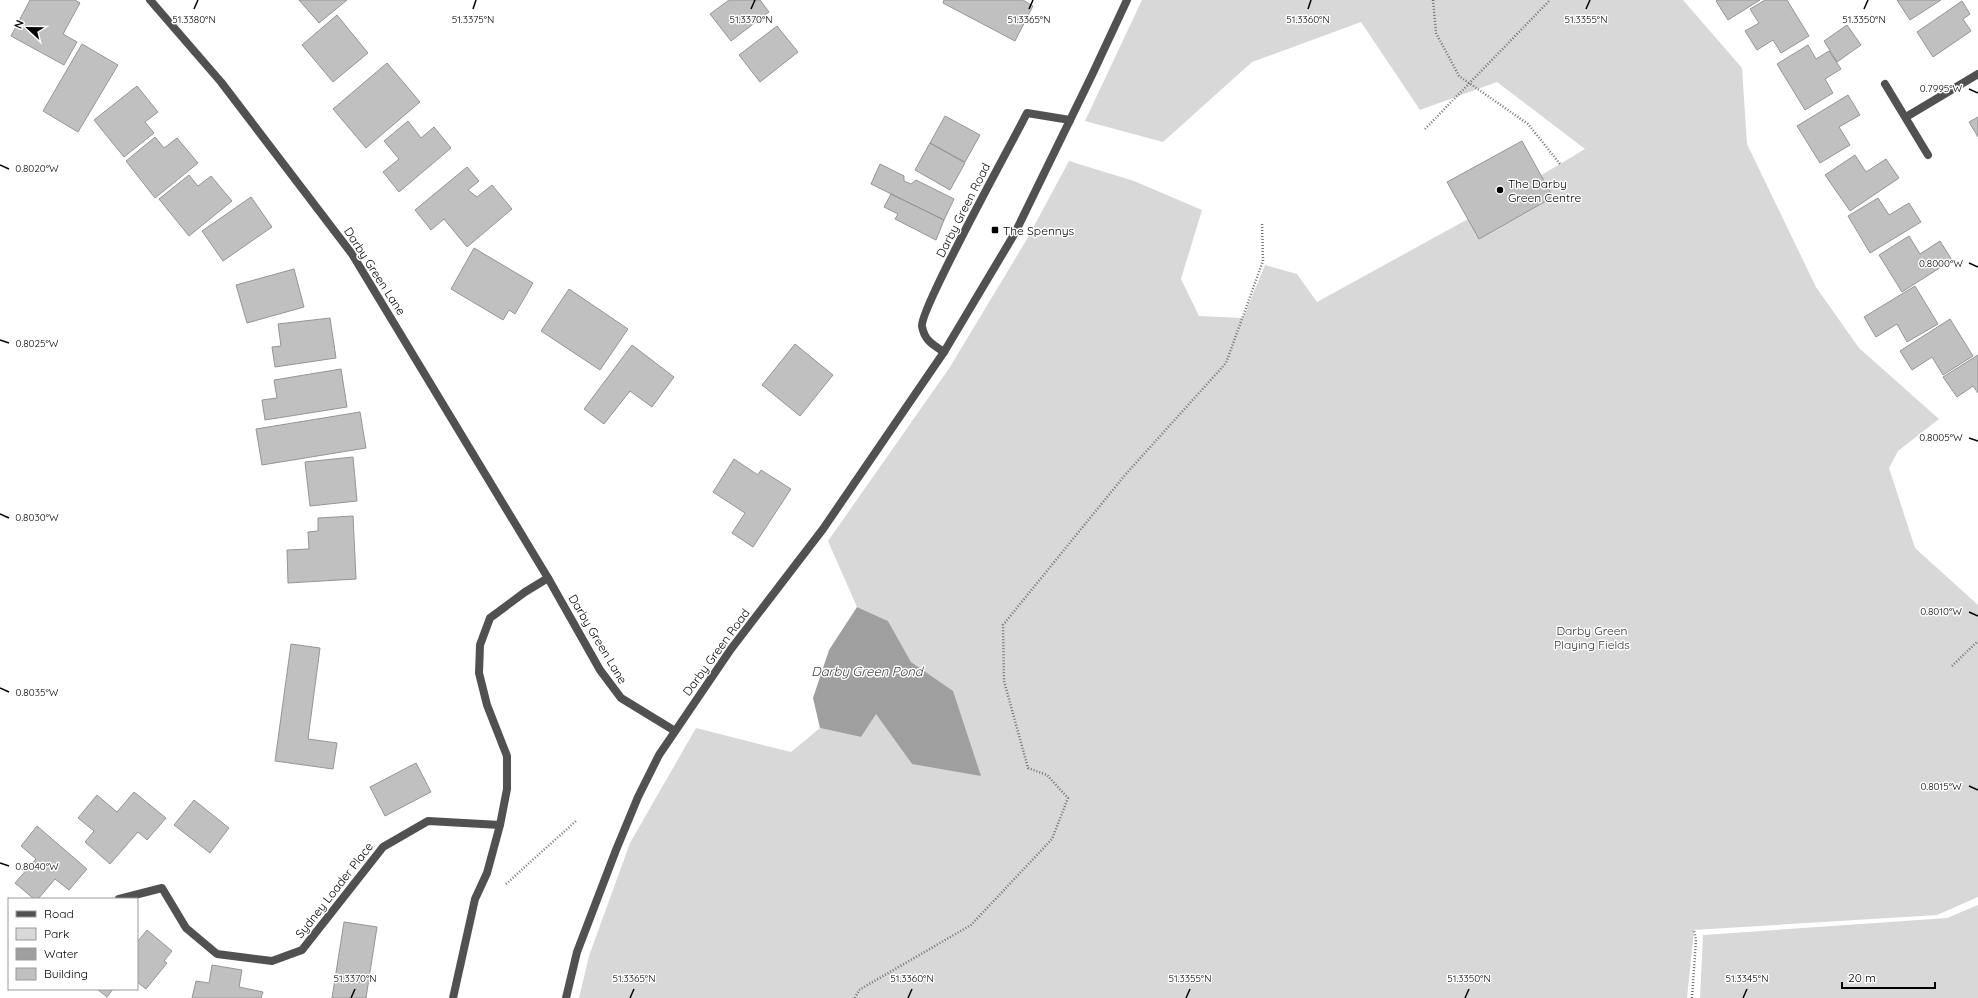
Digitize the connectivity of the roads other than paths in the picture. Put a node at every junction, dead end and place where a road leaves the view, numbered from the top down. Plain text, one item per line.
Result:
1 (150, 0) edge
2 (1127, 0) edge
3 (1978, 74) edge
4 (1885, 84) dead end
5 (1906, 117) junction
6 (1070, 120) junction
7 (1928, 155) dead end
8 (944, 352) junction
9 (548, 578) junction
10 (675, 731) junction
11 (500, 825) junction
12 (124, 898) edge
13 (453, 998) edge
14 (566, 998) edge

1 - 9 street, Darby Green Lane
2 - 6 street, Darby Green Road
3 - 5 street
4 - 5 street
5 - 7 street
6 - 8 street, Darby Green Road
6 - 8 street, Darby Green Road
8 - 10 street, Darby Green Road
9 - 10 street, Darby Green Lane
9 - 11 street
10 - 14 street, Darby Green Road
11 - 12 street, Sydney Loader Place
11 - 13 street

